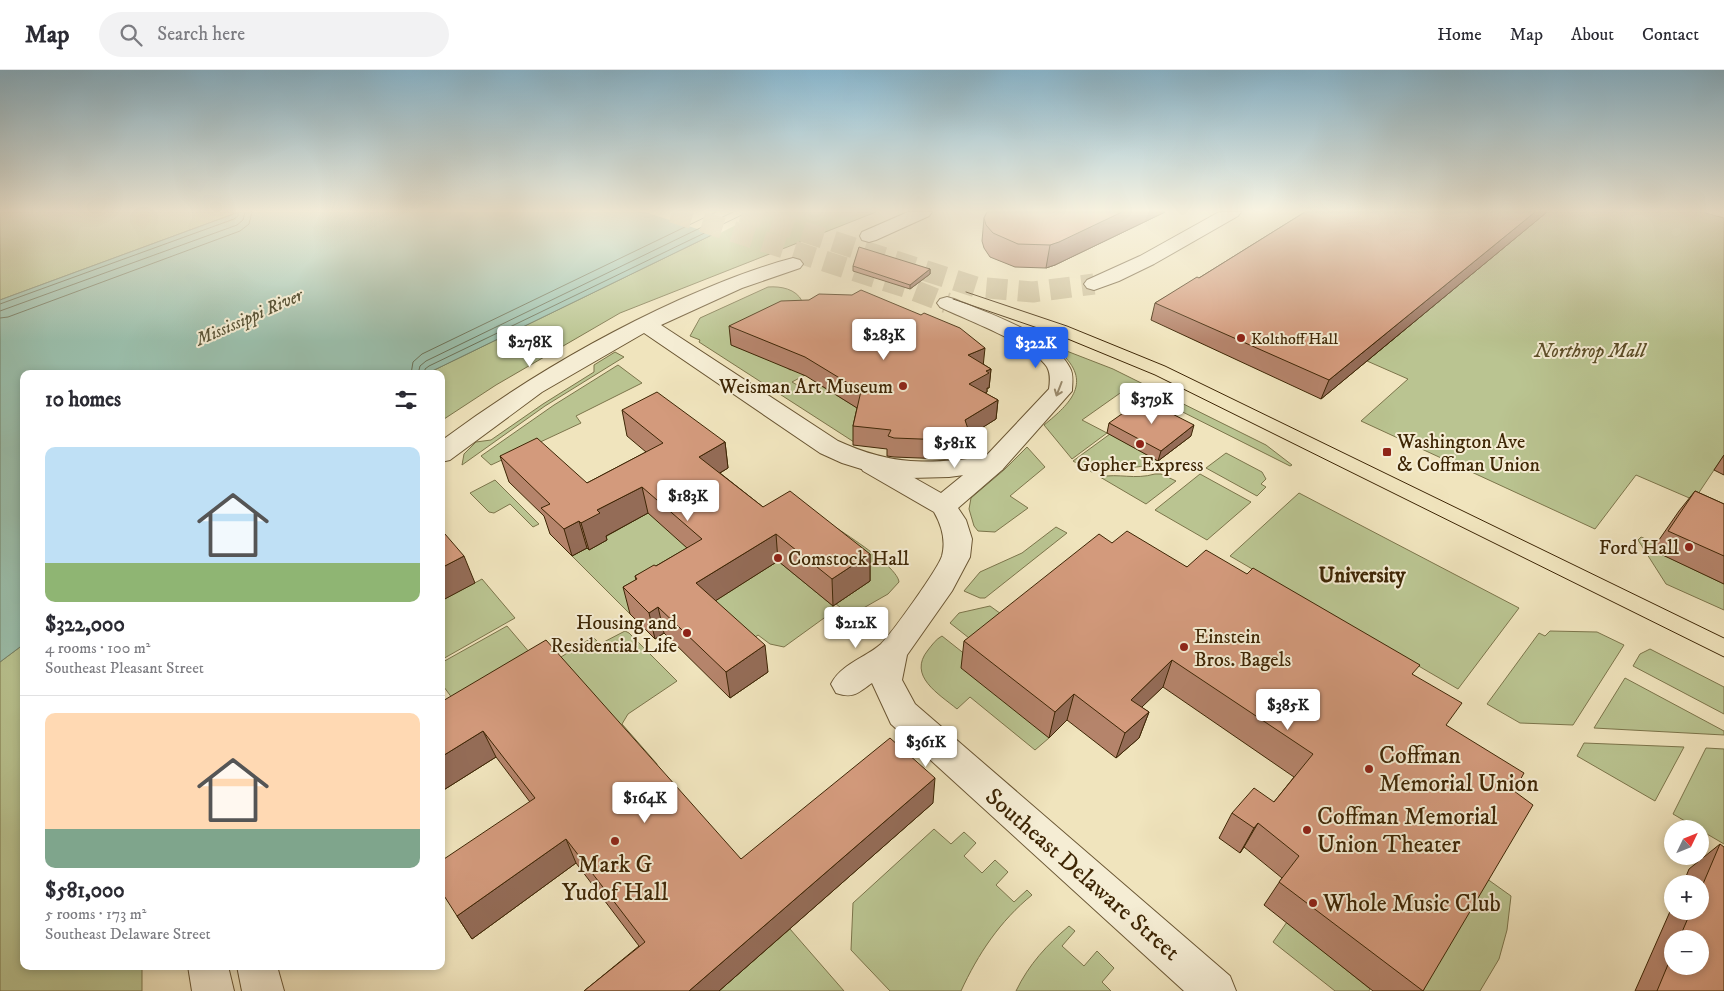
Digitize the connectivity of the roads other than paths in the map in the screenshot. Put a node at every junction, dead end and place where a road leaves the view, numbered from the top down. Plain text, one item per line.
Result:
1 (1158, 255) edge
2 (793, 264) dead end
3 (1094, 284) tunnel mouth
4 (947, 303) tunnel mouth
5 (645, 324) junction
6 (445, 451) edge
7 (993, 464) junction
8 (872, 465) junction
9 (943, 506) junction
10 (892, 652) junction
11 (847, 684) dead end
12 (209, 970) edge
13 (258, 970) edge
14 (213, 991) edge
15 (263, 991) edge
16 (1216, 991) edge

1 - 3 street
2 - 5 street
4 -> 7 street
5 - 6 street
5 - 8 street
7 - 8 street
7 - 9 street
8 - 9 street
9 - 10 street, Southeast Delaware Street
10 - 11 street
10 - 16 street, Southeast Delaware Street
12 - 14 street
13 - 15 street

